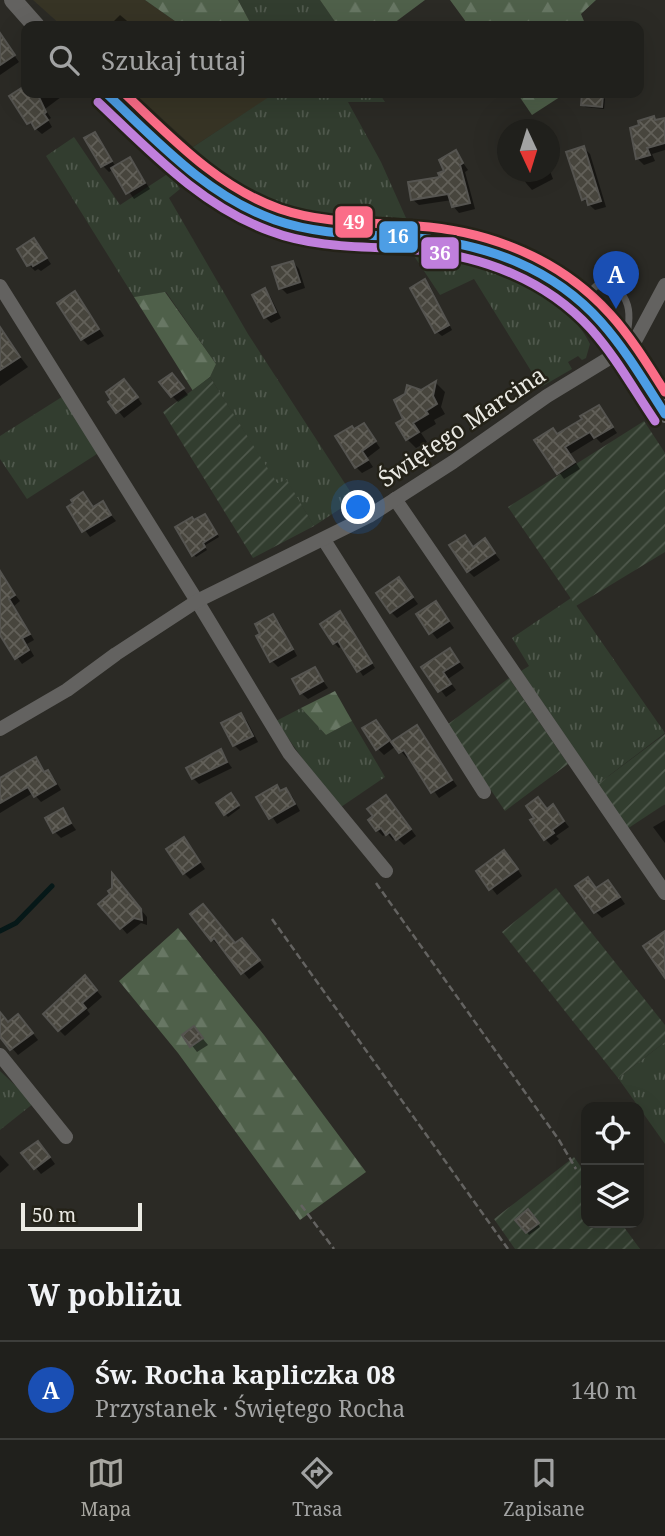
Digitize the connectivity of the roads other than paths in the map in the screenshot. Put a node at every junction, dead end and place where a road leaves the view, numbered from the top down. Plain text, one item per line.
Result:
1 (13, 0) edge
2 (32, 21) edge
3 (112, 98) edge
4 (665, 285) edge
5 (0, 286) edge
6 (580, 302) junction
7 (622, 351) junction
8 (665, 414) edge
9 (395, 499) junction
10 (324, 540) junction
11 (197, 601) junction
12 (0, 729) edge
13 (484, 792) dead end
14 (386, 871) dead end
15 (665, 893) edge
16 (0, 1055) edge
17 (66, 1137) dead end

1 - 2 street
3 - 6 street
4 - 7 street, Świętego Marcina
5 - 11 street
6 - 7 street
6 - 7 lane
7 - 8 street
7 - 9 street, Świętego Marcina
9 - 10 street, Świętego Marcina
9 - 15 street
10 - 11 street, Świętego Marcina
10 - 13 street
11 - 12 street, Świętego Marcina
11 - 14 street
16 - 17 street

